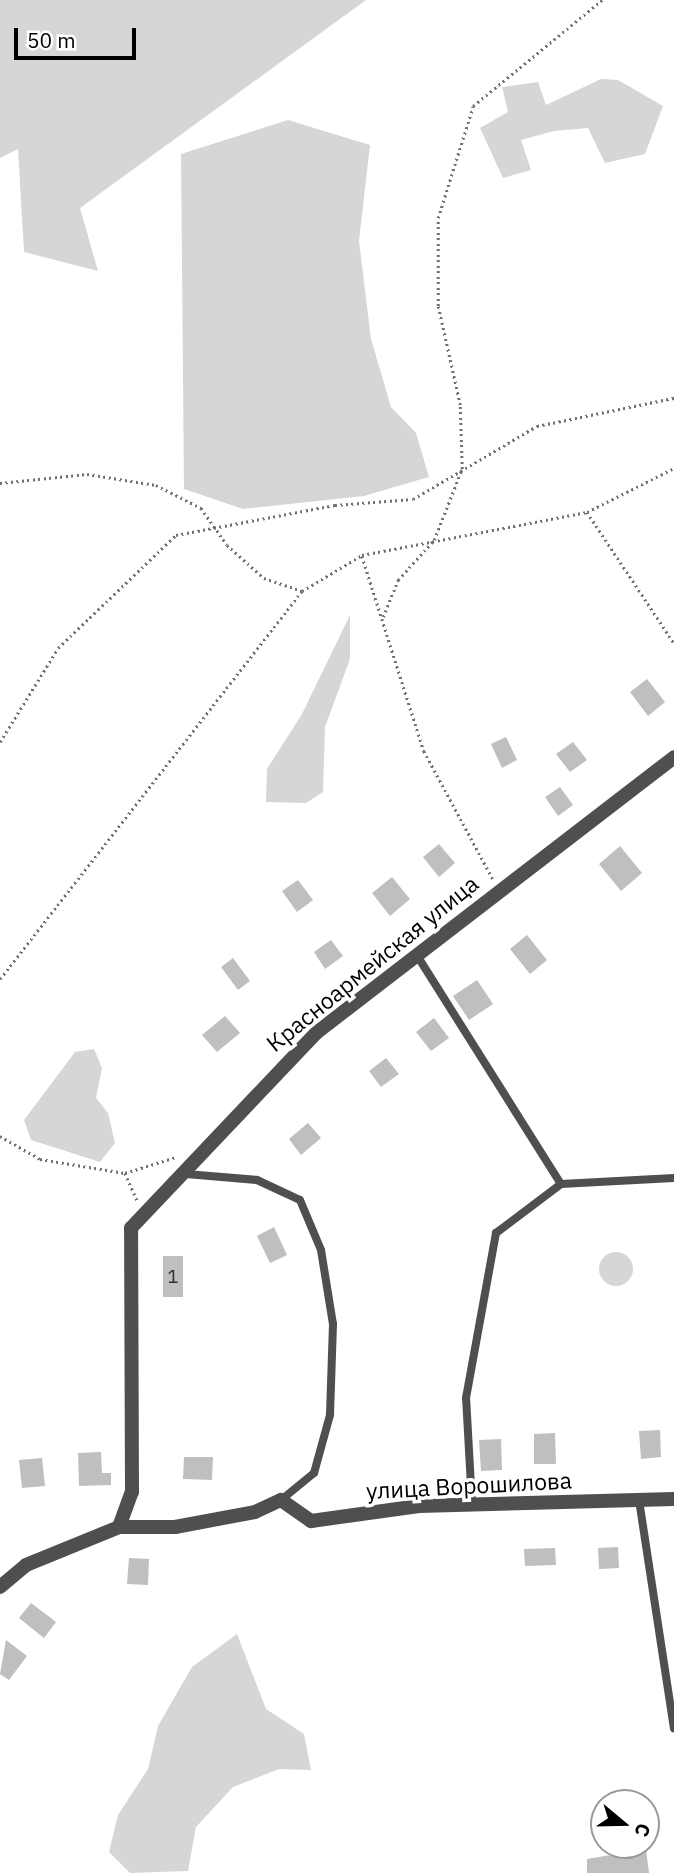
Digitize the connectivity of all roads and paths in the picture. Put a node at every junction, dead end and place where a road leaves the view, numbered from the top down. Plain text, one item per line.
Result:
1 (602, 0) edge
2 (674, 398) edge
3 (674, 468) edge
4 (462, 469) junction
5 (0, 483) edge
6 (587, 512) junction
7 (213, 527) junction
8 (362, 555) junction
9 (302, 591) junction
10 (383, 617) junction
11 (674, 643) edge
12 (0, 742) edge
13 (674, 757) edge
14 (497, 889) junction
15 (418, 957) junction
16 (0, 979) edge
17 (0, 1136) edge
18 (206, 1148) junction
19 (125, 1173) junction
20 (186, 1174) junction
21 (674, 1178) edge
22 (561, 1184) junction
23 (131, 1228) junction
24 (674, 1499) edge
25 (282, 1500) junction
26 (639, 1500) junction
27 (472, 1504) junction
28 (118, 1527) junction
29 (0, 1587) edge
30 (674, 1728) edge

1 - 4 path
2 - 4 path
3 - 6 path
4 - 7 path
4 - 10 path
5 - 7 path
6 - 8 path
6 - 11 path
7 - 9 path
7 - 12 path
8 - 9 path
8 - 10 path
9 - 16 path
10 - 14 path
13 - 14 street, Красноармейская улица
14 - 15 street, Красноармейская улица
15 - 18 street, Красноармейская улица
15 - 22 lane
17 - 19 path
18 - 19 path
18 - 20 street, Красноармейская улица
19 - 23 path
20 - 23 street, Красноармейская улица
20 - 25 lane
21 - 22 lane
22 - 27 lane
23 - 28 street
24 - 26 street, улица Ворошилова
25 - 27 street, улица Ворошилова
25 - 28 street
26 - 27 street, улица Ворошилова
26 - 30 lane
28 - 29 street

